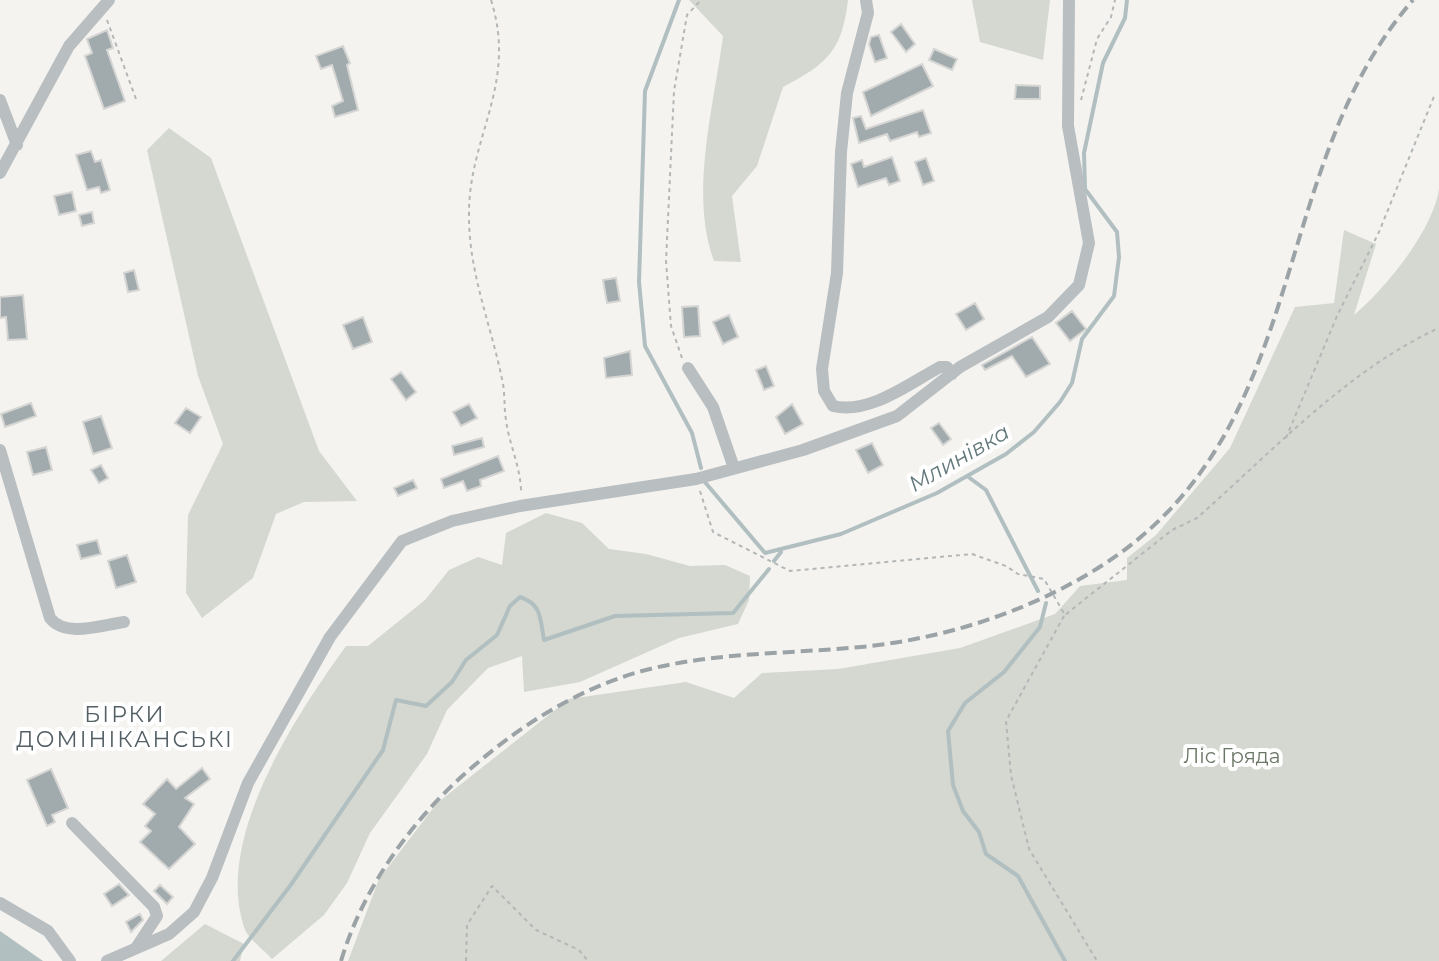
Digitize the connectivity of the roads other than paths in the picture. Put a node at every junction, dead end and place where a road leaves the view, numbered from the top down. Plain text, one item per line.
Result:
1 (866, 0) edge
2 (1069, 0) edge
3 (105, 4) edge
4 (0, 100) edge
5 (17, 145) junction
6 (0, 173) edge
7 (688, 368) road end
8 (952, 374) junction
9 (0, 450) edge
10 (734, 468) junction
11 (124, 622) dead end
12 (72, 823) dead end
13 (0, 903) edge
14 (135, 951) junction
15 (70, 961) edge
16 (107, 961) edge

1 - 8 street
2 - 8 street
3 - 5 street
4 - 5 street
5 - 6 street
7 - 10 street
8 - 10 street
9 - 11 street
10 - 14 street
12 - 14 street
13 - 15 street
14 - 16 street

